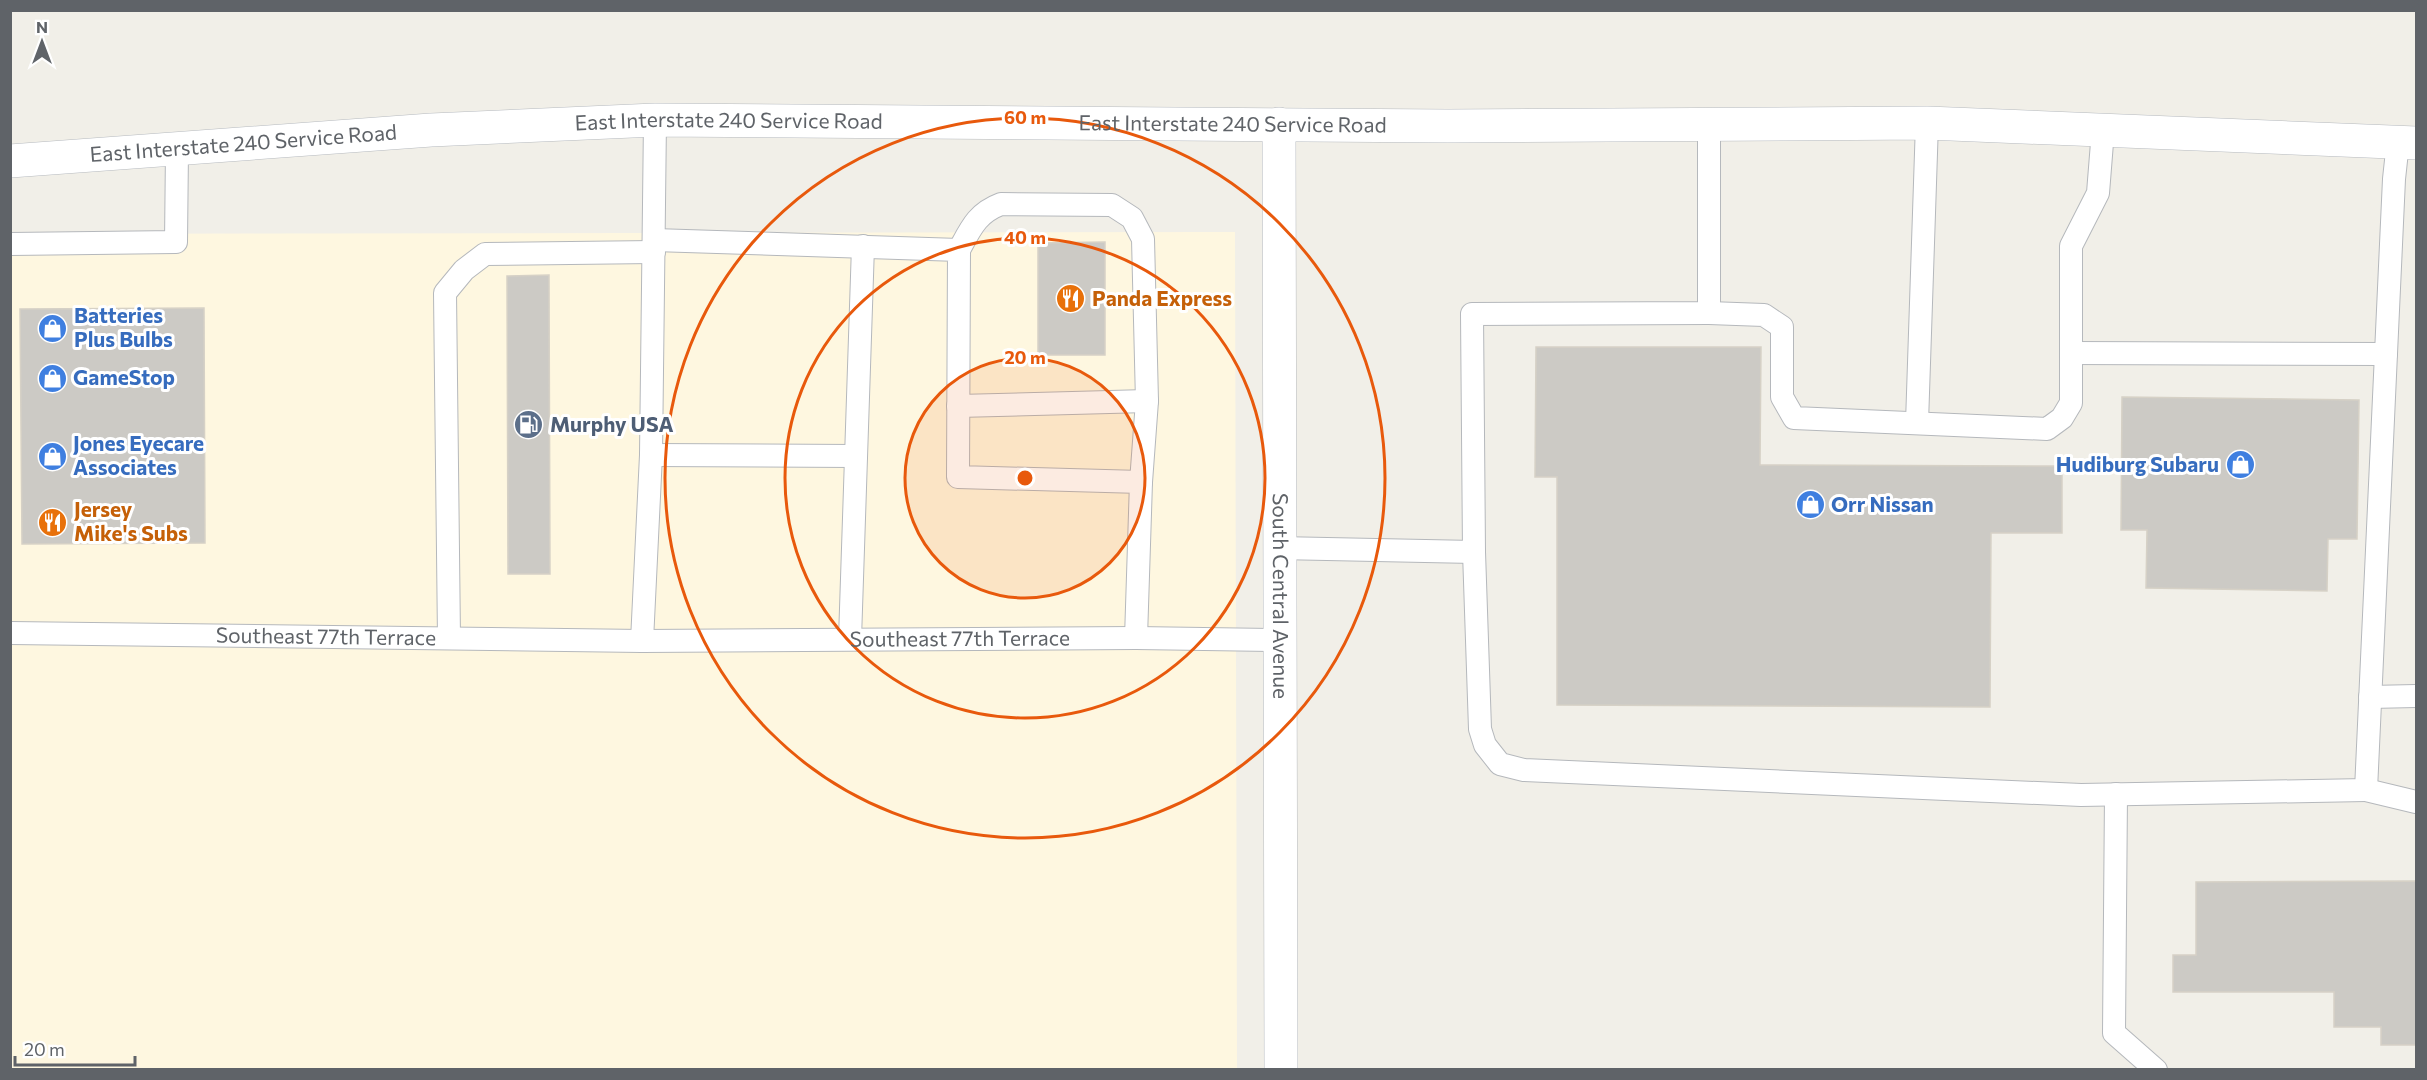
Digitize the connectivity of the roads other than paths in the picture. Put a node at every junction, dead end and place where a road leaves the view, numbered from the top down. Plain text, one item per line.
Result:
1 (655, 120) junction
2 (1709, 123) junction
3 (1927, 123) junction
4 (1279, 124) junction
5 (2103, 130) junction
6 (2407, 143) edge
7 (177, 150) junction
8 (12, 160) edge
9 (10, 244) edge
10 (654, 246) junction
11 (863, 246) junction
12 (959, 250) junction
13 (1709, 313) junction
14 (2071, 353) junction
15 (2386, 354) junction
16 (1147, 401) junction
17 (958, 406) junction
18 (1917, 423) junction
19 (651, 454) junction
20 (856, 456) junction
21 (1141, 482) junction
22 (1278, 548) junction
23 (1473, 552) junction
24 (10, 633) edge
25 (449, 638) junction
26 (1136, 638) junction
27 (850, 639) junction
28 (1278, 640) junction
29 (642, 641) junction
30 (2416, 696) edge
31 (2370, 697) junction
32 (2366, 790) junction
33 (2116, 795) junction
34 (2416, 802) edge
35 (1281, 1070) edge
36 (2156, 1070) edge

1 - 4 main road, East Interstate 240 Service Road
1 - 7 main road, East Interstate 240 Service Road
1 - 10 lane
2 - 3 main road, East Interstate 240 Service Road
2 - 4 main road, East Interstate 240 Service Road
2 - 13 lane
3 - 5 main road, East Interstate 240 Service Road
3 - 18 lane
4 - 22 main road, South Central Avenue
5 - 6 main road, East Interstate 240 Service Road
5 - 14 lane
6 - 15 lane
7 - 8 main road, East Interstate 240 Service Road
7 - 9 lane
10 - 11 lane
10 - 19 lane
10 - 25 lane
11 - 12 lane
11 - 20 lane
12 - 16 lane
12 - 17 lane
13 - 18 lane
13 - 23 lane
14 - 15 lane
14 - 18 lane
15 - 31 lane
16 - 17 lane
16 - 21 lane
17 - 21 lane
19 - 20 lane
19 - 29 lane
20 - 27 lane
21 - 26 lane
22 - 23 lane
22 - 28 main road, South Central Avenue
23 - 33 lane
24 - 25 lane, Southeast 77th Terrace
25 - 29 lane, Southeast 77th Terrace
26 - 27 lane, Southeast 77th Terrace
26 - 28 lane, Southeast 77th Terrace
27 - 29 lane, Southeast 77th Terrace
28 - 35 main road, South Central Avenue
30 - 31 lane
31 - 32 lane
32 - 33 lane
32 - 34 lane
33 - 36 lane

